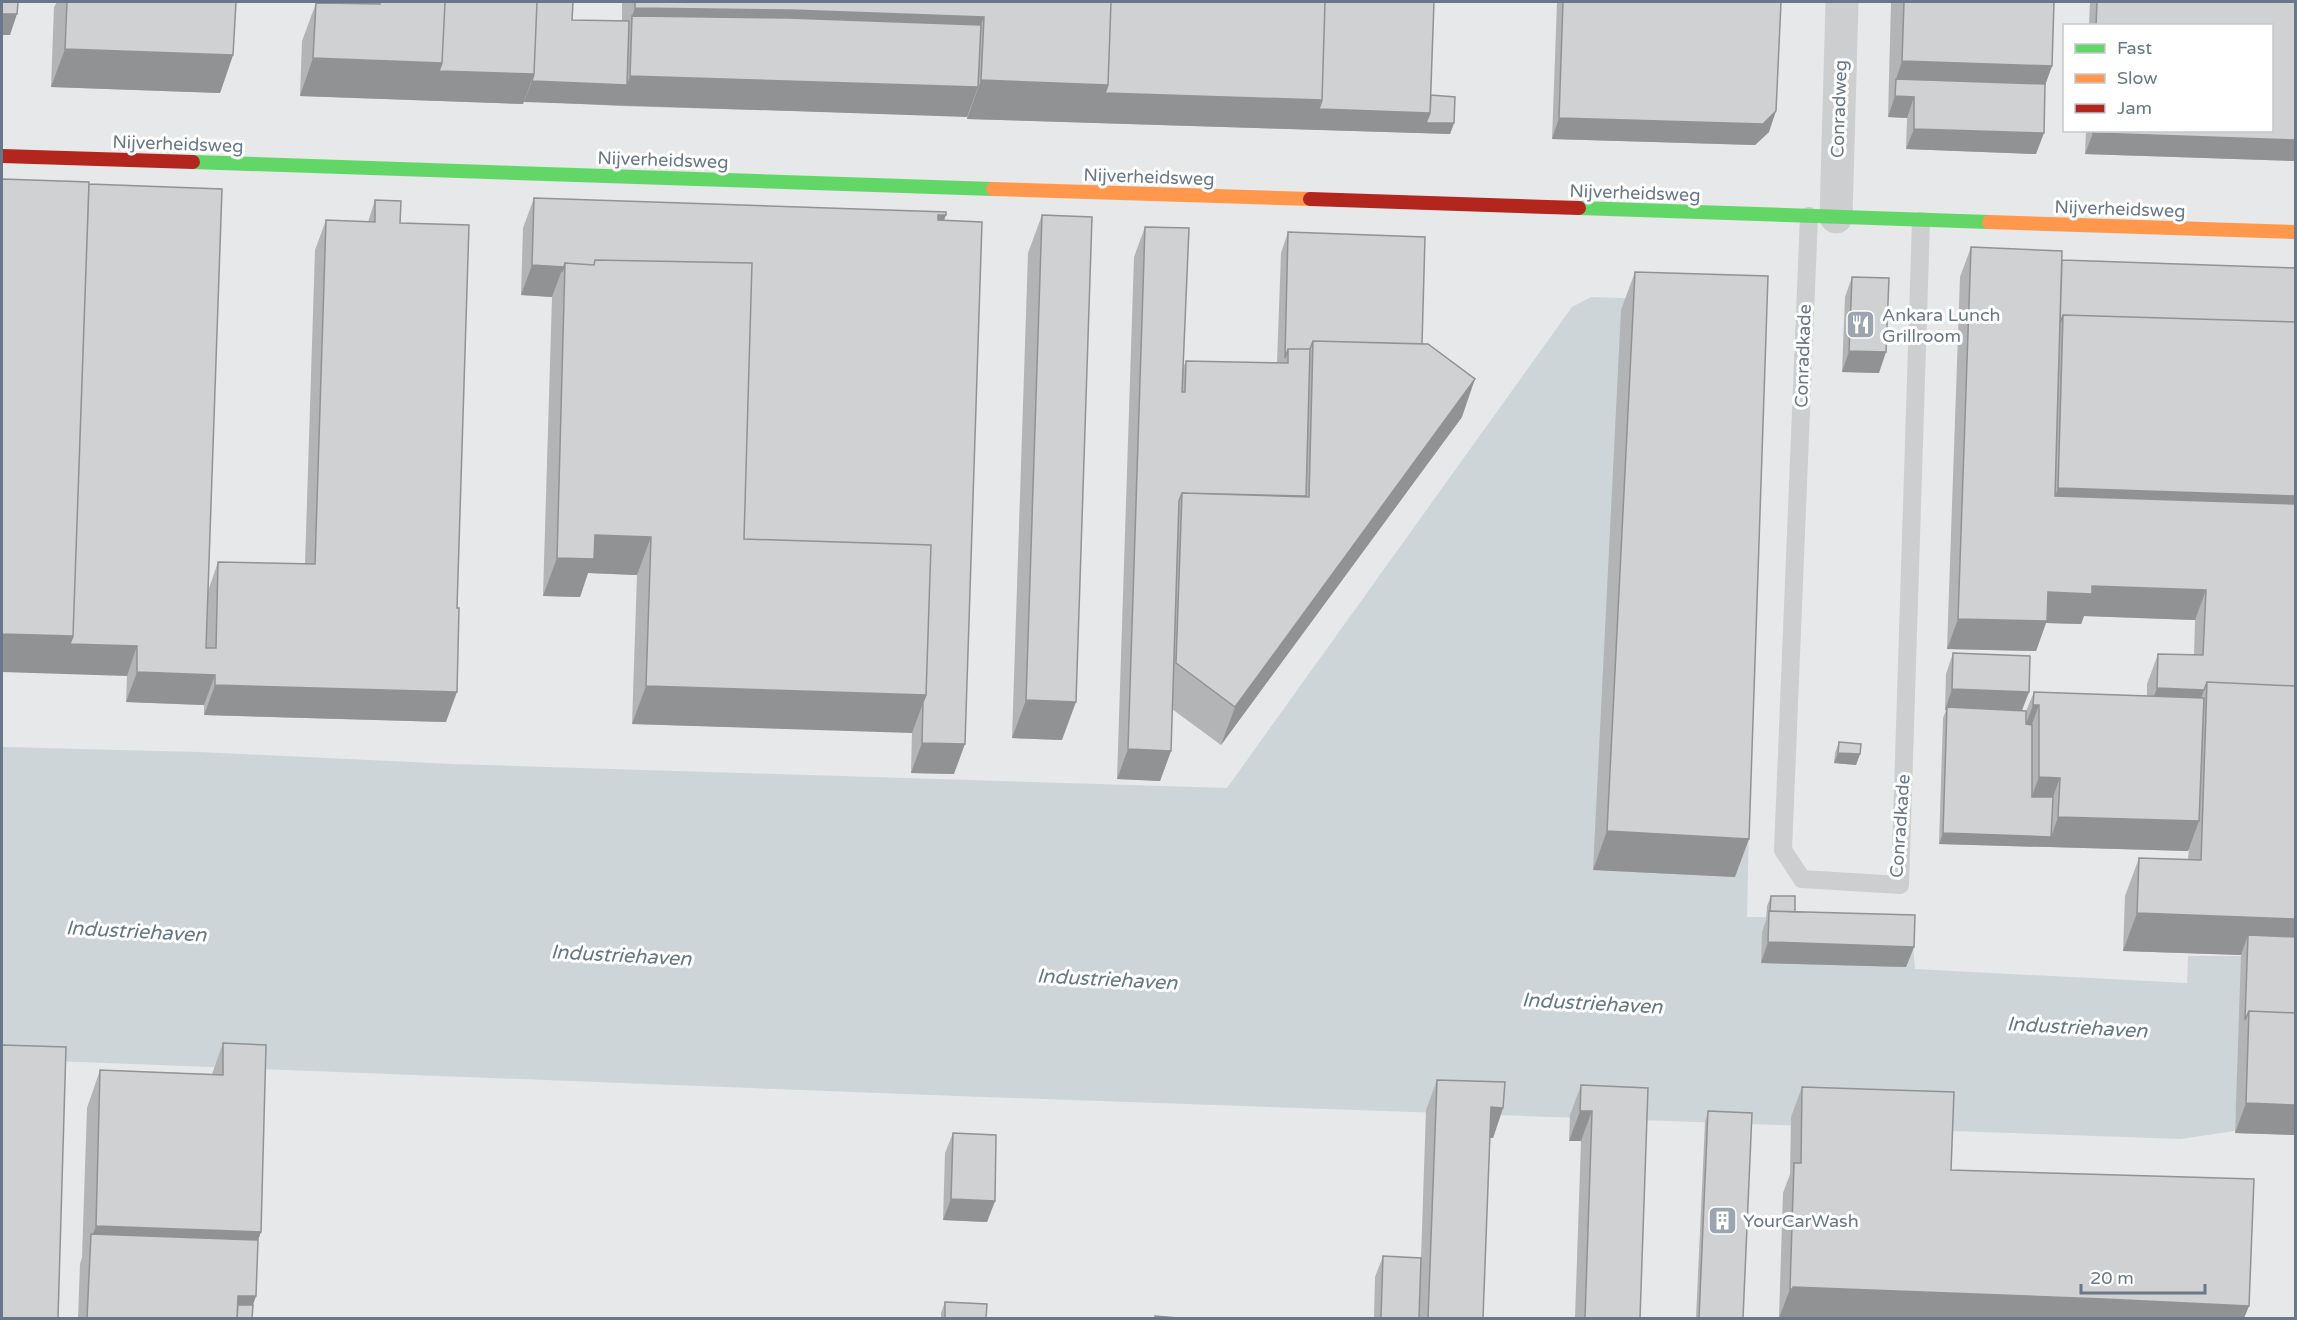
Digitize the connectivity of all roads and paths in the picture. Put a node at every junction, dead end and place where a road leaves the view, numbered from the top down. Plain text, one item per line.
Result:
1 (1842, 2) edge
2 (2, 156) edge
3 (1822, 217) junction
4 (1921, 221) junction
5 (2295, 232) edge

1 - 3 street, Conradweg
2 - 3 street, Nijverheidsweg
3 - 4 street, Nijverheidsweg
3 - 4 lane, Conradkade
4 - 5 street, Nijverheidsweg

